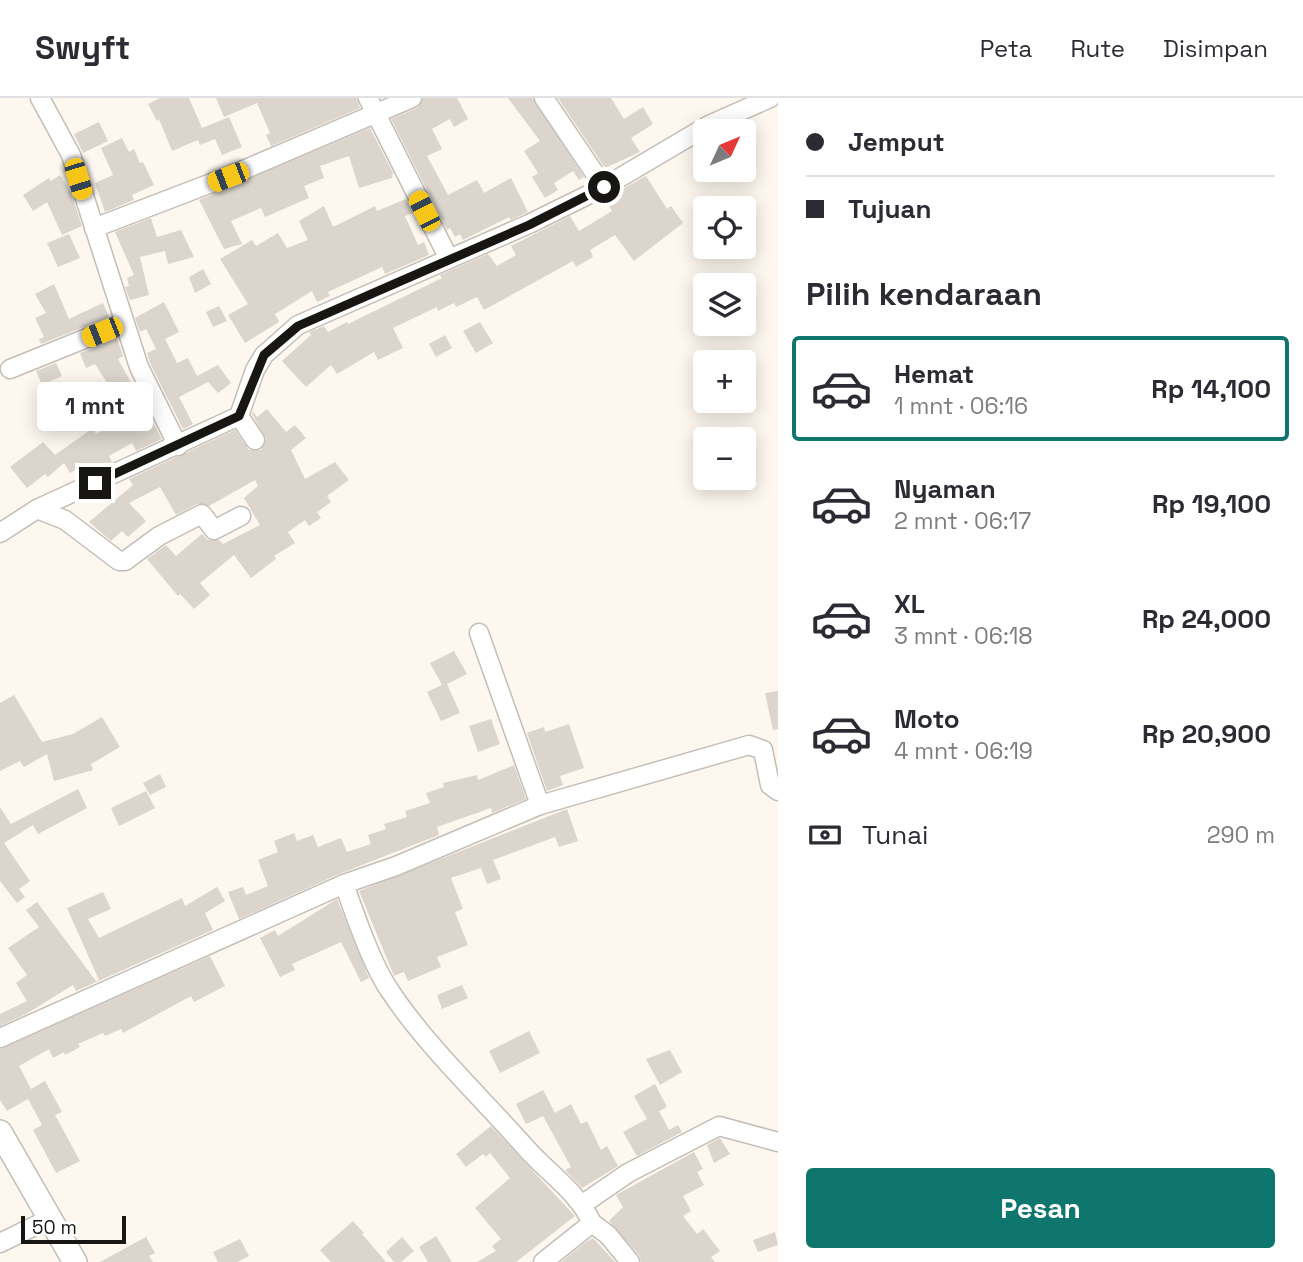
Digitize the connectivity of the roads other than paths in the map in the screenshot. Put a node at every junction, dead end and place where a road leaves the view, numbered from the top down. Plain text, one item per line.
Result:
1 (40, 98) edge
2 (368, 98) edge
3 (412, 98) edge
4 (544, 98) edge
5 (770, 98) edge
6 (376, 115) junction
7 (604, 187) junction
8 (94, 228) junction
9 (449, 259) junction
10 (124, 323) junction
11 (10, 369) dead end
12 (239, 416) junction
13 (255, 440) dead end
14 (178, 446) junction
15 (37, 509) junction
16 (241, 516) dead end
17 (0, 533) edge
18 (478, 633) dead end
19 (778, 791) edge
20 (540, 805) junction
21 (344, 884) junction
22 (0, 1038) edge
23 (0, 1132) edge
24 (778, 1142) edge
25 (583, 1204) junction
26 (48, 1219) junction
27 (592, 1223) junction
28 (0, 1243) edge
29 (75, 1262) edge
30 (542, 1262) edge
31 (630, 1262) edge

1 - 8 street
2 - 6 street
3 - 6 street
4 - 7 street
5 - 7 street
6 - 8 street
6 - 9 street
7 - 9 street
8 - 10 street
9 - 12 street
10 - 11 street
10 - 14 street
12 - 13 street
12 - 14 street
14 - 15 street
15 - 16 street
15 - 17 street
18 - 20 street
19 - 20 street
20 - 21 street
21 - 22 street
21 - 25 street
23 - 26 main road
24 - 25 street
25 - 27 street
26 - 28 street
26 - 29 main road
27 - 30 street
27 - 31 street

